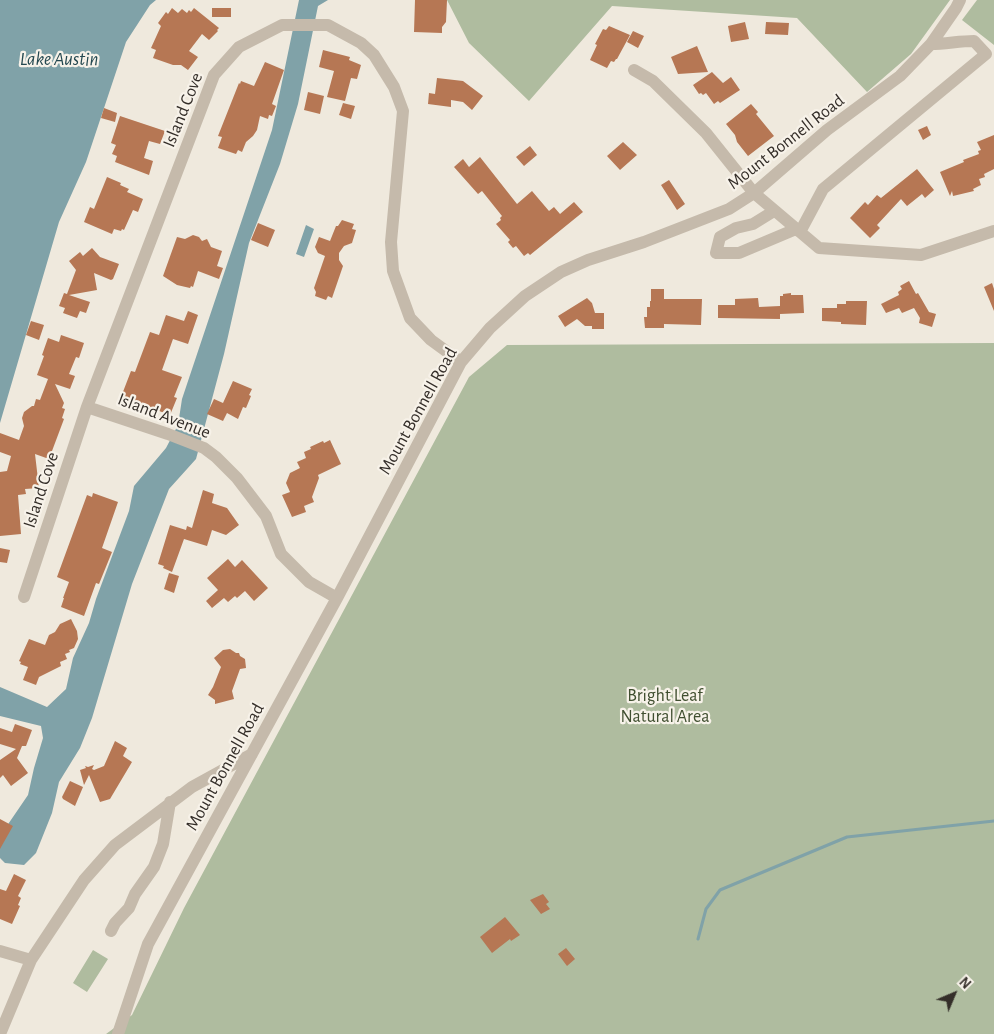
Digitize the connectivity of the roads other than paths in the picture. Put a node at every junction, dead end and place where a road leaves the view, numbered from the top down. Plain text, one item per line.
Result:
1 (960, 0) edge
2 (931, 44) junction
3 (634, 70) dead end
4 (754, 193) junction
5 (774, 211) junction
6 (798, 231) junction
7 (994, 231) edge
8 (461, 362) junction
9 (88, 407) junction
10 (24, 597) dead end
11 (337, 598) junction
12 (252, 754) junction
13 (170, 802) junction
14 (110, 931) dead end
15 (0, 951) edge
16 (31, 960) junction
17 (0, 1034) edge
18 (118, 1034) edge

1 - 2 street, Mount Bonnell Road
2 - 4 street, Mount Bonnell Road
2 - 6 street
3 - 4 street
4 - 5 street
4 - 8 street, Mount Bonnell Road
5 - 6 street
5 - 6 street
6 - 7 street
8 - 9 street, Island Cove
8 - 11 street, Mount Bonnell Road
9 - 10 street, Island Cove
9 - 11 street, Island Avenue
11 - 12 street, Mount Bonnell Road
12 - 13 street
12 - 18 street, Mount Bonnell Road
13 - 14 street
13 - 16 street
15 - 16 street
16 - 17 street

